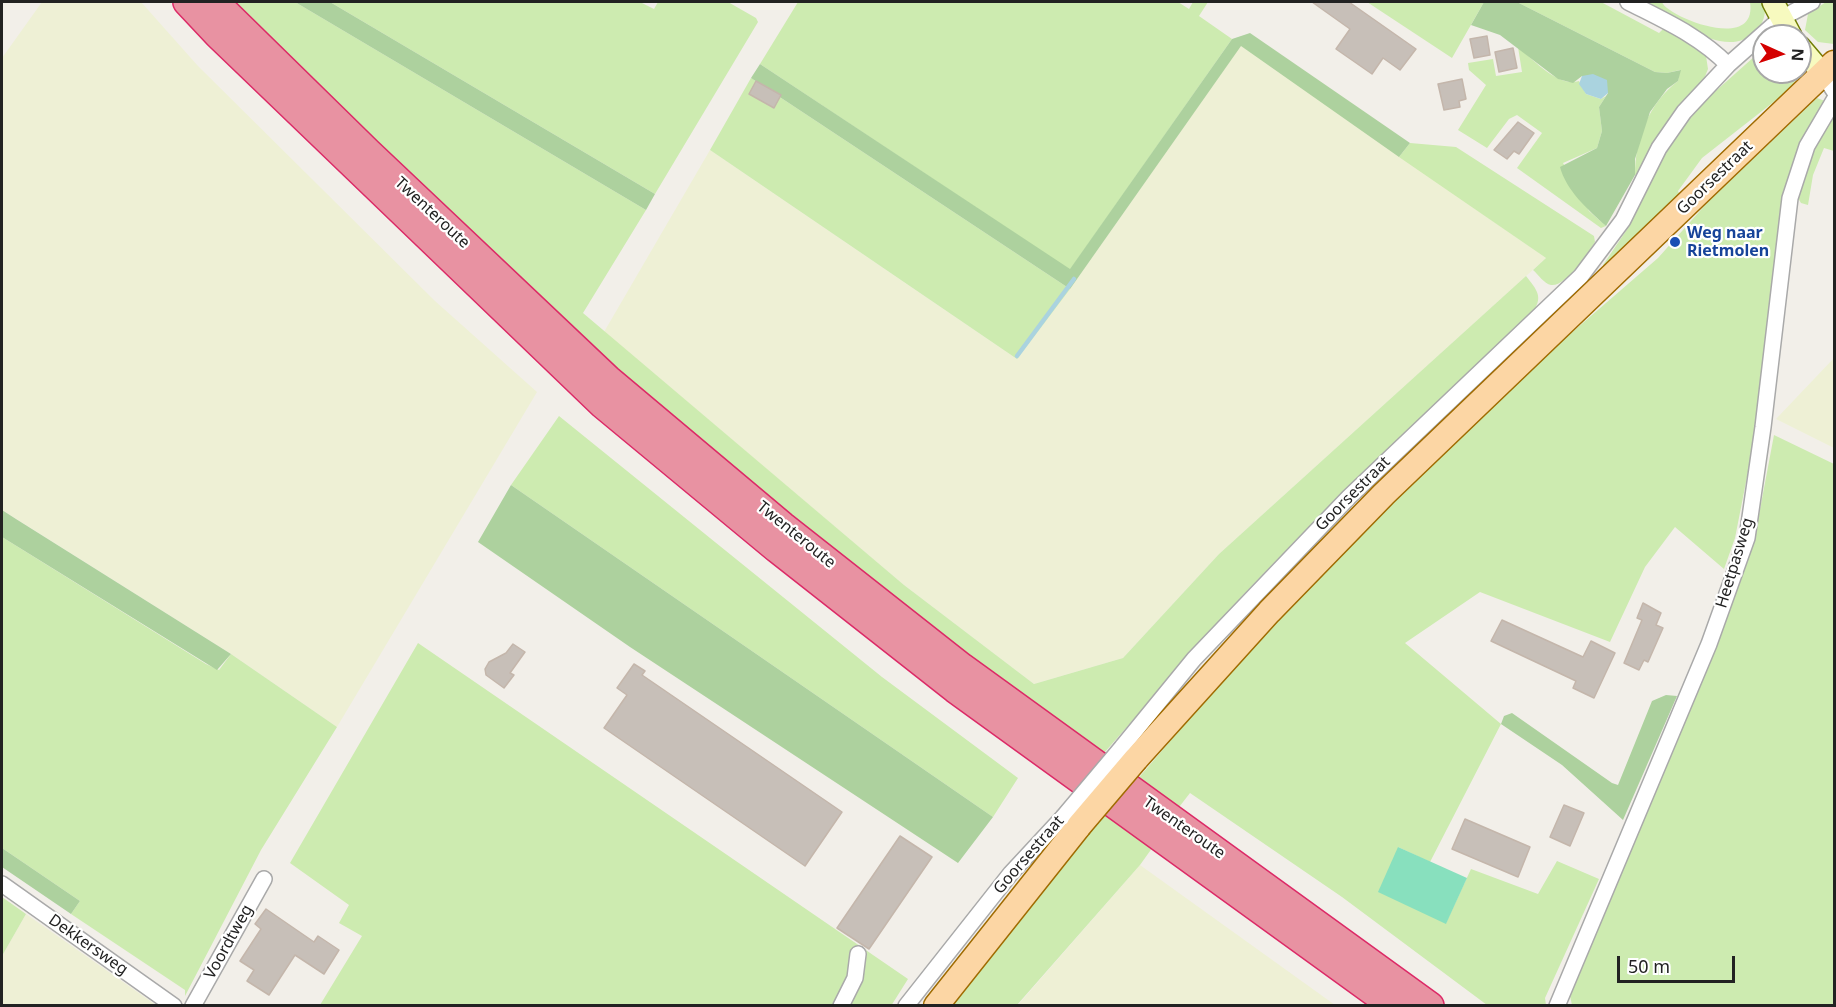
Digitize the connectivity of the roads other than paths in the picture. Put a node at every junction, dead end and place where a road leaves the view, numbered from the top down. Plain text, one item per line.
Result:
1 (187, 2) edge
2 (215, 2) edge
3 (1628, 2) edge
4 (1812, 2) edge
5 (1781, 19) edge
6 (1812, 58) edge
7 (1728, 65) junction
8 (1831, 76) edge
9 (1834, 100) edge
10 (1129, 753) junction
11 (1071, 821) junction
12 (264, 879) dead end
13 (2, 884) edge
14 (858, 954) dead end
15 (174, 1005) edge
16 (193, 1005) edge
17 (841, 1005) edge
18 (906, 1005) edge
19 (936, 1005) edge
20 (1394, 1005) edge
21 (1430, 1005) edge
22 (1557, 1005) edge

1 - 20 highway, Twenteroute
2 - 21 highway, Twenteroute
3 - 7 street
4 - 5 street, Goorsestraat
5 - 7 street, Goorsestraat
6 - 8 street
7 - 10 street, Goorsestraat
8 - 10 main road, Goorsestraat
9 - 22 street, Heetpasweg
10 - 11 main road, Goorsestraat, bridge
11 - 18 street, Goorsestraat
11 - 19 main road, Goorsestraat
12 - 16 street, Voordtweg
13 - 15 street, Dekkersweg
14 - 17 street

